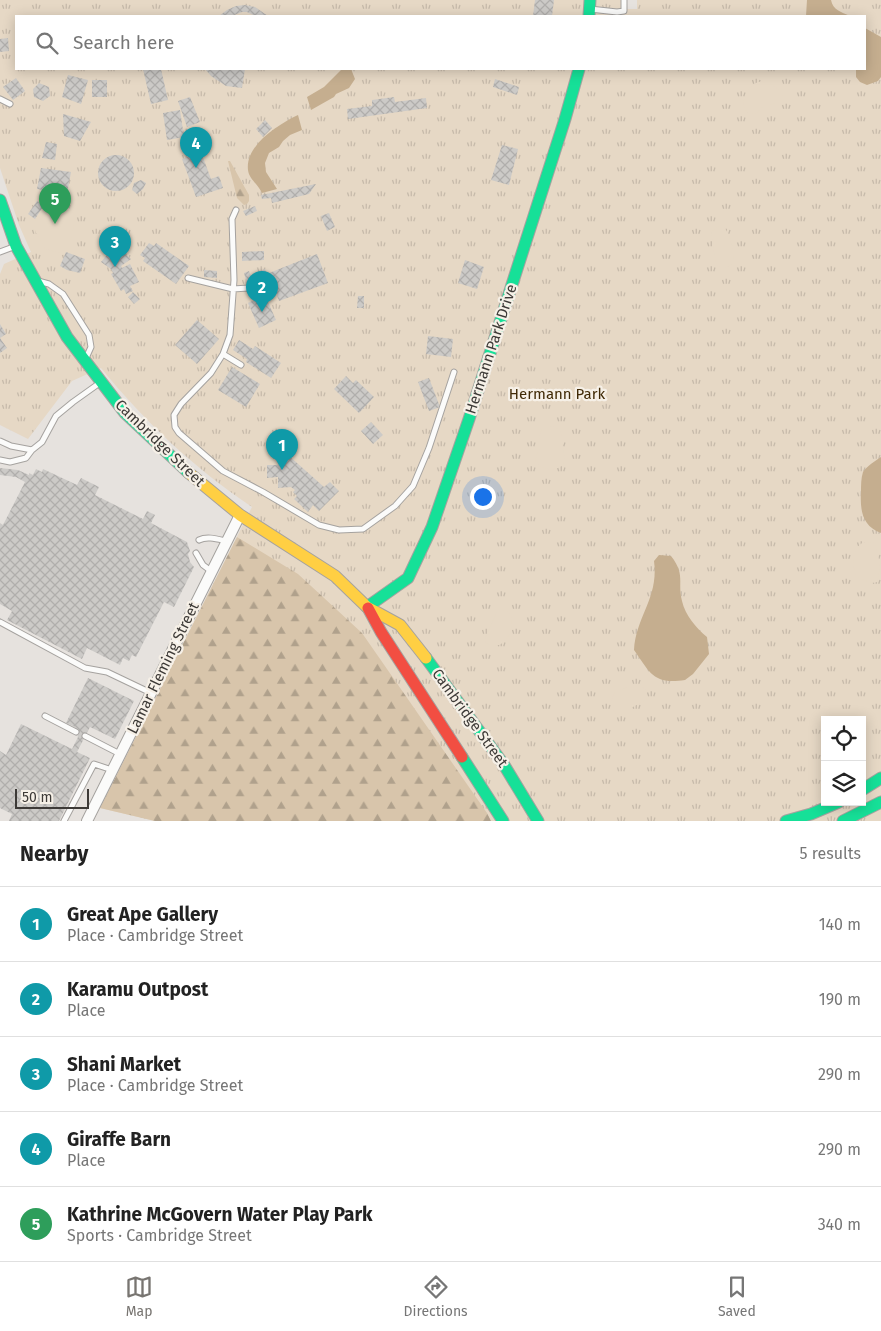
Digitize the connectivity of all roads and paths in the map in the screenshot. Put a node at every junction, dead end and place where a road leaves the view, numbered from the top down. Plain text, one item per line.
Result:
1 (624, 0) edge
2 (590, 8) edge
3 (579, 70) edge
4 (0, 99) edge
5 (10, 104) dead end
6 (0, 200) edge
7 (236, 210) dead end
8 (16, 246) junction
9 (0, 252) edge
10 (188, 278) dead end
11 (34, 280) junction
12 (264, 287) dead end
13 (233, 289) junction
14 (223, 354) junction
15 (84, 360) junction
16 (241, 365) dead end
17 (454, 372) dead end
18 (101, 382) junction
19 (0, 441) edge
20 (32, 450) junction
21 (0, 460) edge
22 (240, 515) junction
23 (199, 540) dead end
24 (226, 541) junction
25 (196, 553) dead end
26 (211, 571) junction
27 (368, 607) junction
28 (0, 622) edge
29 (150, 693) junction
30 (45, 716) dead end
31 (76, 732) dead end
32 (85, 736) dead end
33 (120, 754) junction
34 (112, 770) junction
35 (881, 778) edge
36 (866, 787) edge
37 (881, 802) edge
38 (830, 806) edge
39 (501, 819) edge
40 (539, 820) edge
41 (64, 821) edge
42 (86, 821) edge
43 (786, 821) edge
44 (843, 821) edge

1 - 2 lane
3 - 27 street, Hermann Park Drive
4 - 5 lane
6 - 8 street, Cambridge Street
7 - 13 lane
8 - 9 lane
8 - 11 street, Cambridge Street
10 - 13 lane
11 - 15 street, Cambridge Street
11 - 15 lane
12 - 13 lane
13 - 14 lane
14 - 16 lane
14 - 17 lane
15 - 18 street, Cambridge Street
18 - 20 lane
18 - 22 street, Cambridge Street
19 - 20 lane
20 - 21 lane
22 - 24 street, Lamar Fleming Street
22 - 27 street, Cambridge Street
23 - 24 lane
24 - 26 street, Lamar Fleming Street
25 - 26 lane
26 - 29 street, Lamar Fleming Street
27 - 39 street, Cambridge Street
27 - 40 street, Cambridge Street
28 - 29 lane
29 - 33 street, Lamar Fleming Street
30 - 31 lane
32 - 33 lane
33 - 34 street, Lamar Fleming Street
34 - 41 lane
34 - 42 street, Lamar Fleming Street
35 - 36 street
37 - 44 street
38 - 43 street

